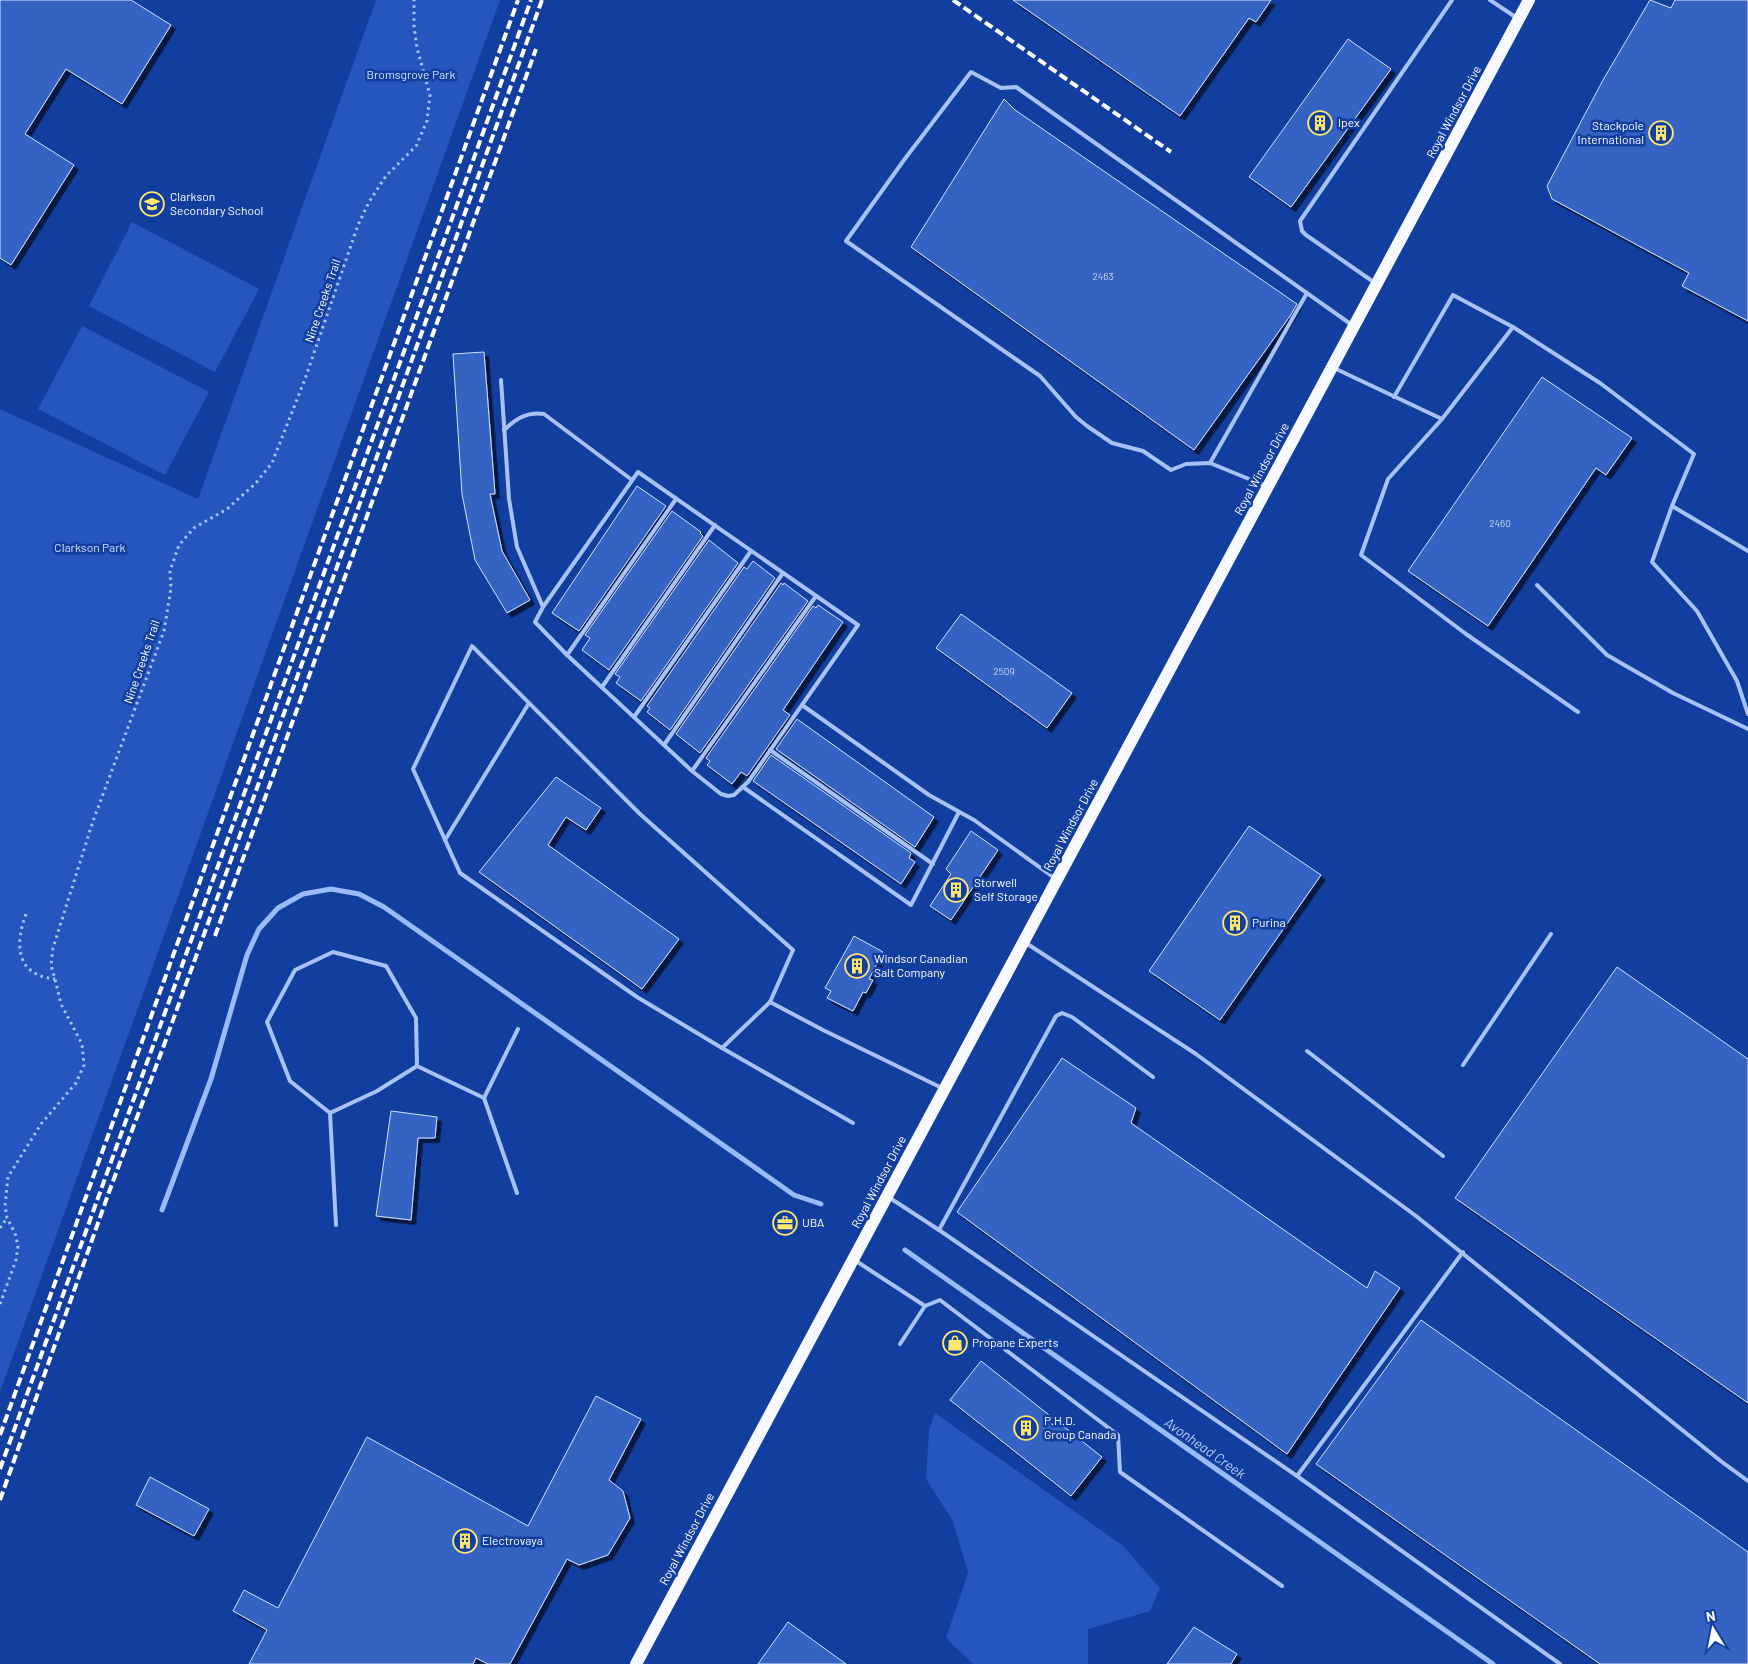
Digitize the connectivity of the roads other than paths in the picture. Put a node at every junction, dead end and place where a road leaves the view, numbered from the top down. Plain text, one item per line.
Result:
1 (1452, 0) edge
2 (1490, 0) edge
3 (1529, 0) edge
4 (1519, 20) junction
5 (1377, 284) junction
6 (1307, 293) junction
7 (1354, 326) junction
8 (1512, 327) junction
9 (1332, 367) junction
10 (501, 380) dead end
11 (1394, 397) junction
12 (1442, 419) junction
13 (504, 430) junction
14 (1210, 463) junction
15 (632, 480) junction
16 (1268, 487) junction
17 (676, 499) junction
18 (1672, 506) junction
19 (715, 525) junction
20 (751, 551) junction
21 (1748, 551) edge
22 (783, 573) junction
23 (1537, 585) dead end
24 (816, 596) junction
25 (543, 607) junction
26 (567, 655) junction
27 (602, 687) junction
28 (529, 703) junction
29 (802, 705) junction
30 (1578, 712) dead end
31 (1748, 714) edge
32 (634, 717) junction
33 (1748, 729) edge
34 (664, 745) junction
35 (770, 750) junction
36 (692, 771) junction
37 (743, 787) junction
38 (959, 812) junction
39 (445, 840) junction
40 (933, 864) junction
41 (1057, 880) junction
42 (1551, 934) dead end
43 (1024, 942) junction
44 (770, 1002) junction
45 (518, 1029) dead end
46 (722, 1048) junction
47 (1307, 1051) dead end
48 (1463, 1065) dead end
49 (417, 1066) junction
50 (1153, 1076) dead end
51 (944, 1089) junction
52 (484, 1098) junction
53 (330, 1113) junction
54 (852, 1123) dead end
55 (1443, 1156) dead end
56 (517, 1193) dead end
57 (888, 1197) junction
58 (336, 1225) dead end
59 (939, 1230) junction
60 (1462, 1252) junction
61 (853, 1259) junction
62 (925, 1306) junction
63 (900, 1344) dead end
64 (1297, 1476) junction
65 (1748, 1481) edge
66 (1282, 1586) dead end
67 (636, 1664) edge
68 (1560, 1664) edge

1 - 5 lane
2 - 4 lane
3 - 4 main road, Royal Windsor Drive
4 - 5 main road, Royal Windsor Drive
5 - 7 main road, Royal Windsor Drive
6 - 7 lane
6 - 14 lane
6 - 14 lane
7 - 9 main road, Royal Windsor Drive
8 - 11 lane
8 - 12 lane
8 - 18 lane
9 - 11 lane
9 - 16 main road, Royal Windsor Drive
10 - 13 lane
11 - 12 lane
12 - 30 lane
13 - 15 lane
13 - 25 lane
14 - 16 lane
15 - 17 lane
15 - 25 lane
16 - 41 main road, Royal Windsor Drive
17 - 19 lane
17 - 26 lane
18 - 21 lane
18 - 31 lane
19 - 20 lane
19 - 27 lane
20 - 22 lane
20 - 32 lane
22 - 24 lane
22 - 34 lane
23 - 33 lane
24 - 29 lane
24 - 36 lane
25 - 26 lane
26 - 27 lane
27 - 32 lane
28 - 39 lane
28 - 39 lane
28 - 44 lane
29 - 35 lane
29 - 38 lane
32 - 34 lane
34 - 36 lane
35 - 37 lane
35 - 40 lane
36 - 37 lane
37 - 40 lane
38 - 40 lane
38 - 41 lane
39 - 46 lane
41 - 43 main road, Royal Windsor Drive
42 - 48 lane
43 - 51 main road, Royal Windsor Drive
43 - 60 lane
44 - 46 lane
44 - 51 lane
45 - 52 lane
46 - 54 lane
47 - 55 lane
49 - 52 lane
49 - 53 lane
49 - 53 lane
50 - 59 lane
51 - 57 main road, Royal Windsor Drive
52 - 56 lane
53 - 58 lane
57 - 59 lane
57 - 61 main road, Royal Windsor Drive
59 - 64 lane
60 - 64 lane
60 - 65 lane
61 - 62 lane
61 - 67 main road, Royal Windsor Drive
62 - 63 lane
62 - 66 lane
64 - 68 lane

